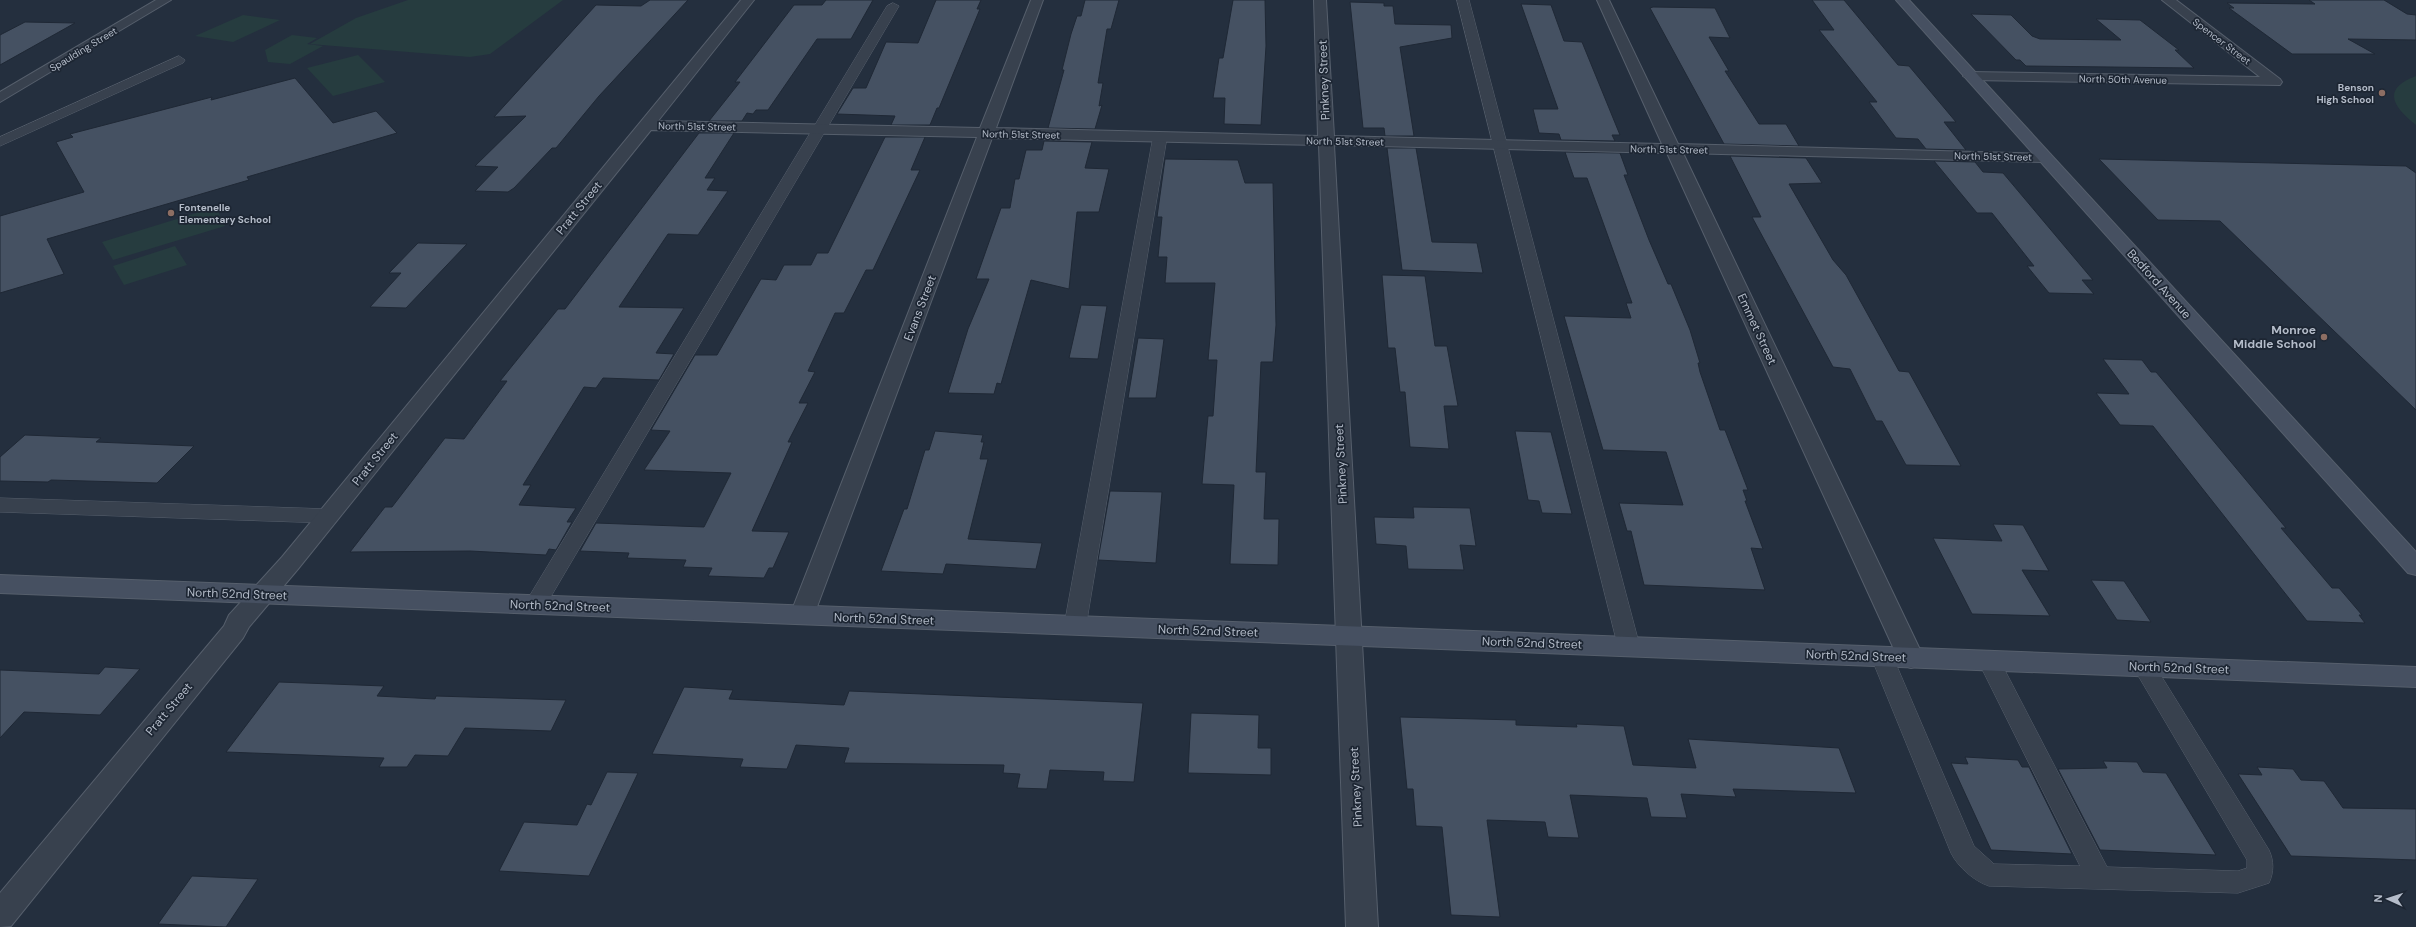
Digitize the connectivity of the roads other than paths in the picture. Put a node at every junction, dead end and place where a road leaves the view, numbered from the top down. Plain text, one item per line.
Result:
1 (165, 0) edge
2 (748, 0) edge
3 (1037, 0) edge
4 (1320, 0) edge
5 (1463, 0) edge
6 (1603, 0) edge
7 (1902, 0) edge
8 (2168, 0) edge
9 (893, 6) dead end
10 (179, 60) dead end
11 (1970, 76) junction
12 (2275, 82) joint
13 (0, 98) edge
14 (646, 125) junction
15 (820, 129) junction
16 (987, 133) junction
17 (1160, 137) junction
18 (1326, 141) junction
19 (0, 142) edge
20 (1500, 145) junction
21 (1672, 149) junction
22 (2044, 158) junction
23 (0, 505) edge
24 (328, 516) junction
25 (2416, 567) edge
26 (0, 584) edge
27 (262, 595) junction
28 (535, 605) junction
29 (802, 615) junction
30 (1075, 626) junction
31 (1348, 636) junction
32 (1630, 647) junction
33 (1882, 657) junction
34 (1911, 658) junction
35 (1989, 661) junction
36 (2144, 667) junction
37 (2416, 677) edge
38 (2099, 878) junction
39 (0, 916) edge
40 (1362, 927) edge

1 - 13 street, Spaulding Street
2 - 14 street, Pratt Street
3 - 16 street, Evans Street
4 - 18 street, Pinkney Street
5 - 20 lane
6 - 21 street, Emmet Street
7 - 11 main road, Bedford Avenue
8 - 12 street, Spencer Street
9 - 15 lane
10 - 19 lane
11 - 12 street, North 50th Avenue
11 - 22 main road, Bedford Avenue
14 - 15 street, North 51st Street
14 - 24 street, Pratt Street
15 - 16 street, North 51st Street
15 - 28 lane
16 - 17 street, North 51st Street
16 - 29 street, Evans Street
17 - 18 street, North 51st Street
17 - 30 lane
18 - 20 street, North 51st Street
18 - 31 street, Pinkney Street
20 - 21 street, North 51st Street
20 - 32 lane
21 - 22 street, North 51st Street
21 - 34 street, Emmet Street
22 - 25 main road, Bedford Avenue
23 - 24 lane
24 - 27 street, Pratt Street
26 - 27 main road, North 52nd Street
27 - 28 main road, North 52nd Street
27 - 39 street, Pratt Street
28 - 29 main road, North 52nd Street
29 - 30 main road, North 52nd Street
30 - 31 main road, North 52nd Street
31 - 32 main road, North 52nd Street
31 - 40 street, Pinkney Street
32 - 33 main road, North 52nd Street
33 - 34 main road, North 52nd Street
33 - 38 lane
34 - 35 main road, North 52nd Street
35 - 36 main road, North 52nd Street
35 - 38 lane
36 - 37 main road, North 52nd Street
36 - 38 lane

